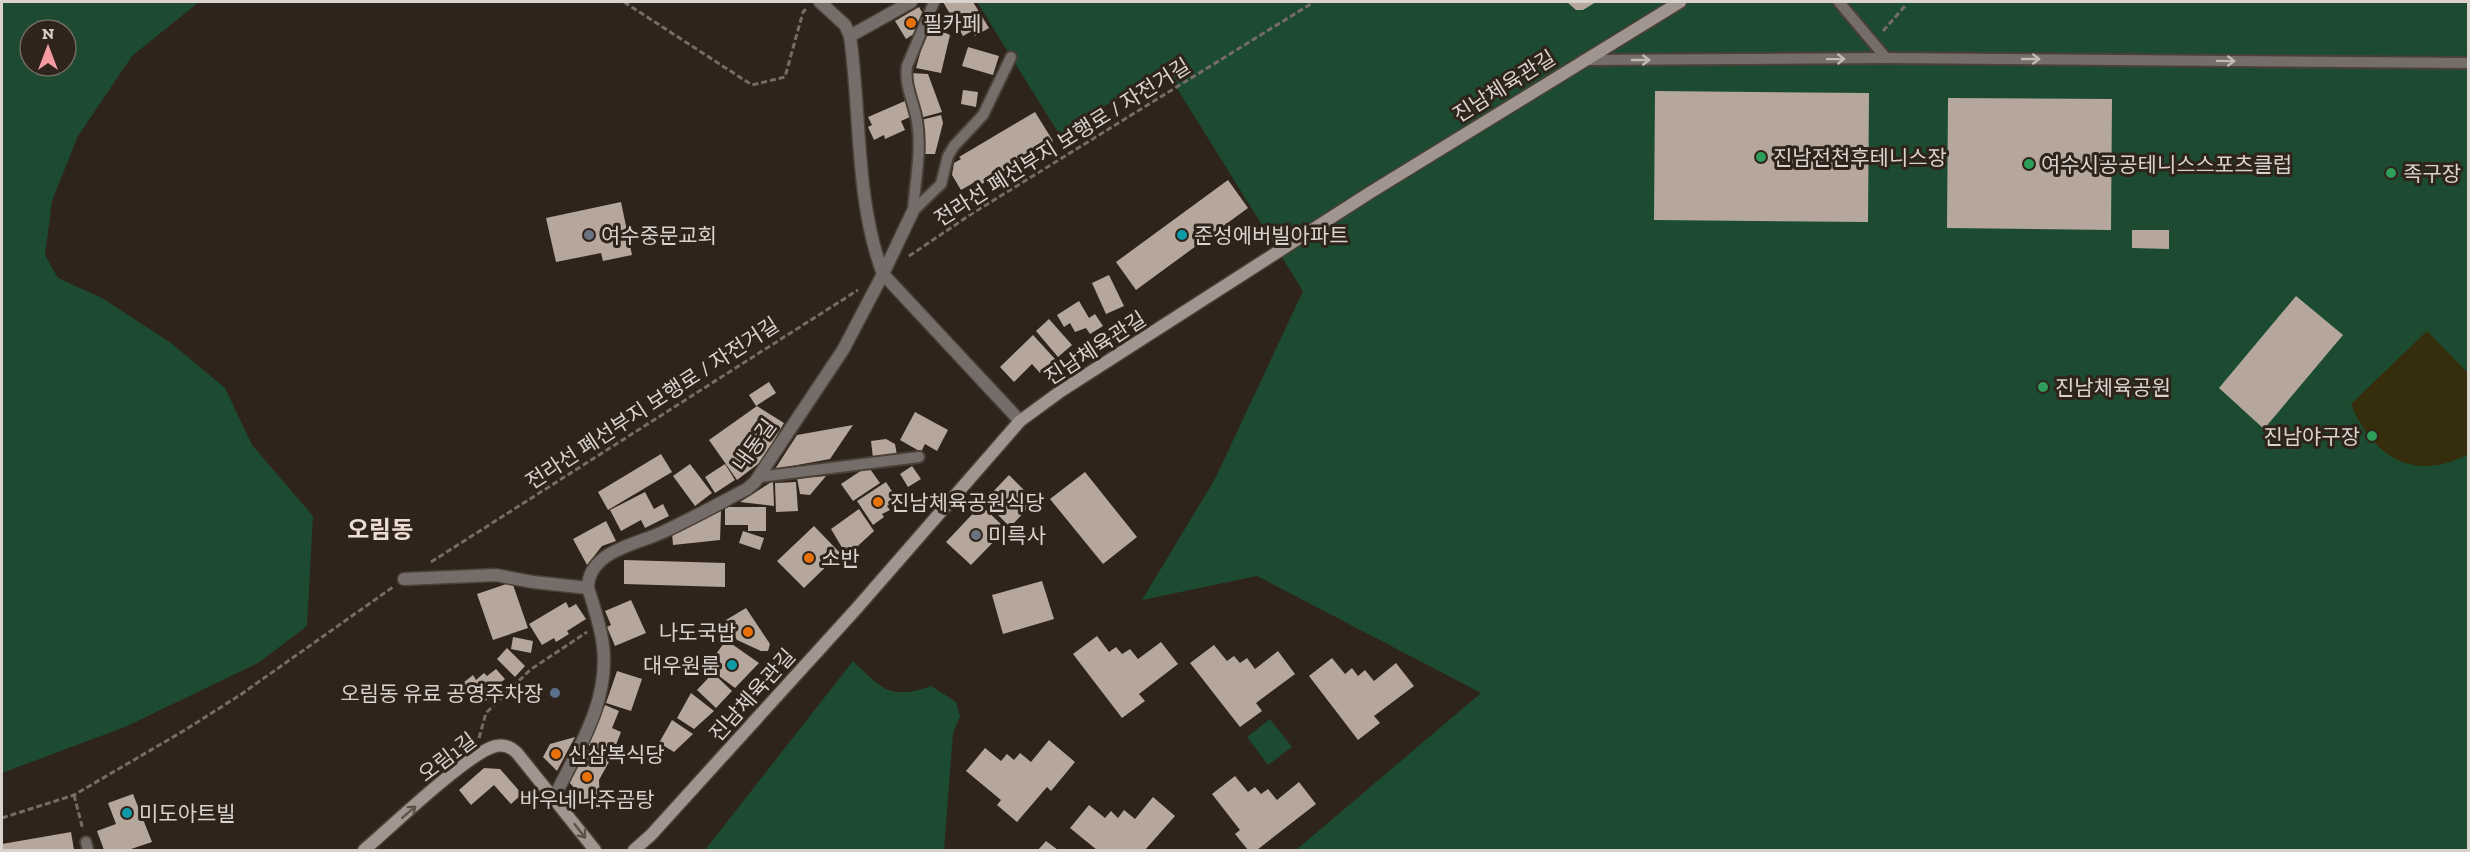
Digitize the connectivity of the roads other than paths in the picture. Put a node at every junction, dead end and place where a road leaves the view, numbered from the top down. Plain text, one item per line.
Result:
1 (820, 2) edge
2 (911, 2) edge
3 (934, 2) edge
4 (1680, 2) edge
5 (1839, 2) edge
6 (850, 36) junction
7 (1011, 57) dead end
8 (1886, 58) junction
9 (1582, 60) junction
10 (2469, 63) edge
11 (913, 211) junction
12 (883, 274) junction
13 (1020, 421) junction
14 (919, 457) dead end
15 (759, 477) junction
16 (404, 579) road end
17 (588, 588) junction
18 (554, 798) junction
19 (364, 850) edge
20 (595, 850) edge
21 (634, 850) edge

1 - 6 street
2 - 6 street
3 - 11 lane
4 - 9 street, 진남체육관길
5 - 8 lane
6 - 12 street
7 - 11 lane
9 -> 8 lane
8 -> 10 lane
9 - 13 street, 진남체육관길
11 - 12 street, 내동길
12 - 13 street
12 - 15 street, 내동길
13 - 21 street, 진남체육관길
14 - 15 lane
15 - 17 street, 내동길
16 - 17 street
17 - 18 street
19 -> 18 street, 오림1길
18 -> 20 street, 오림1길

